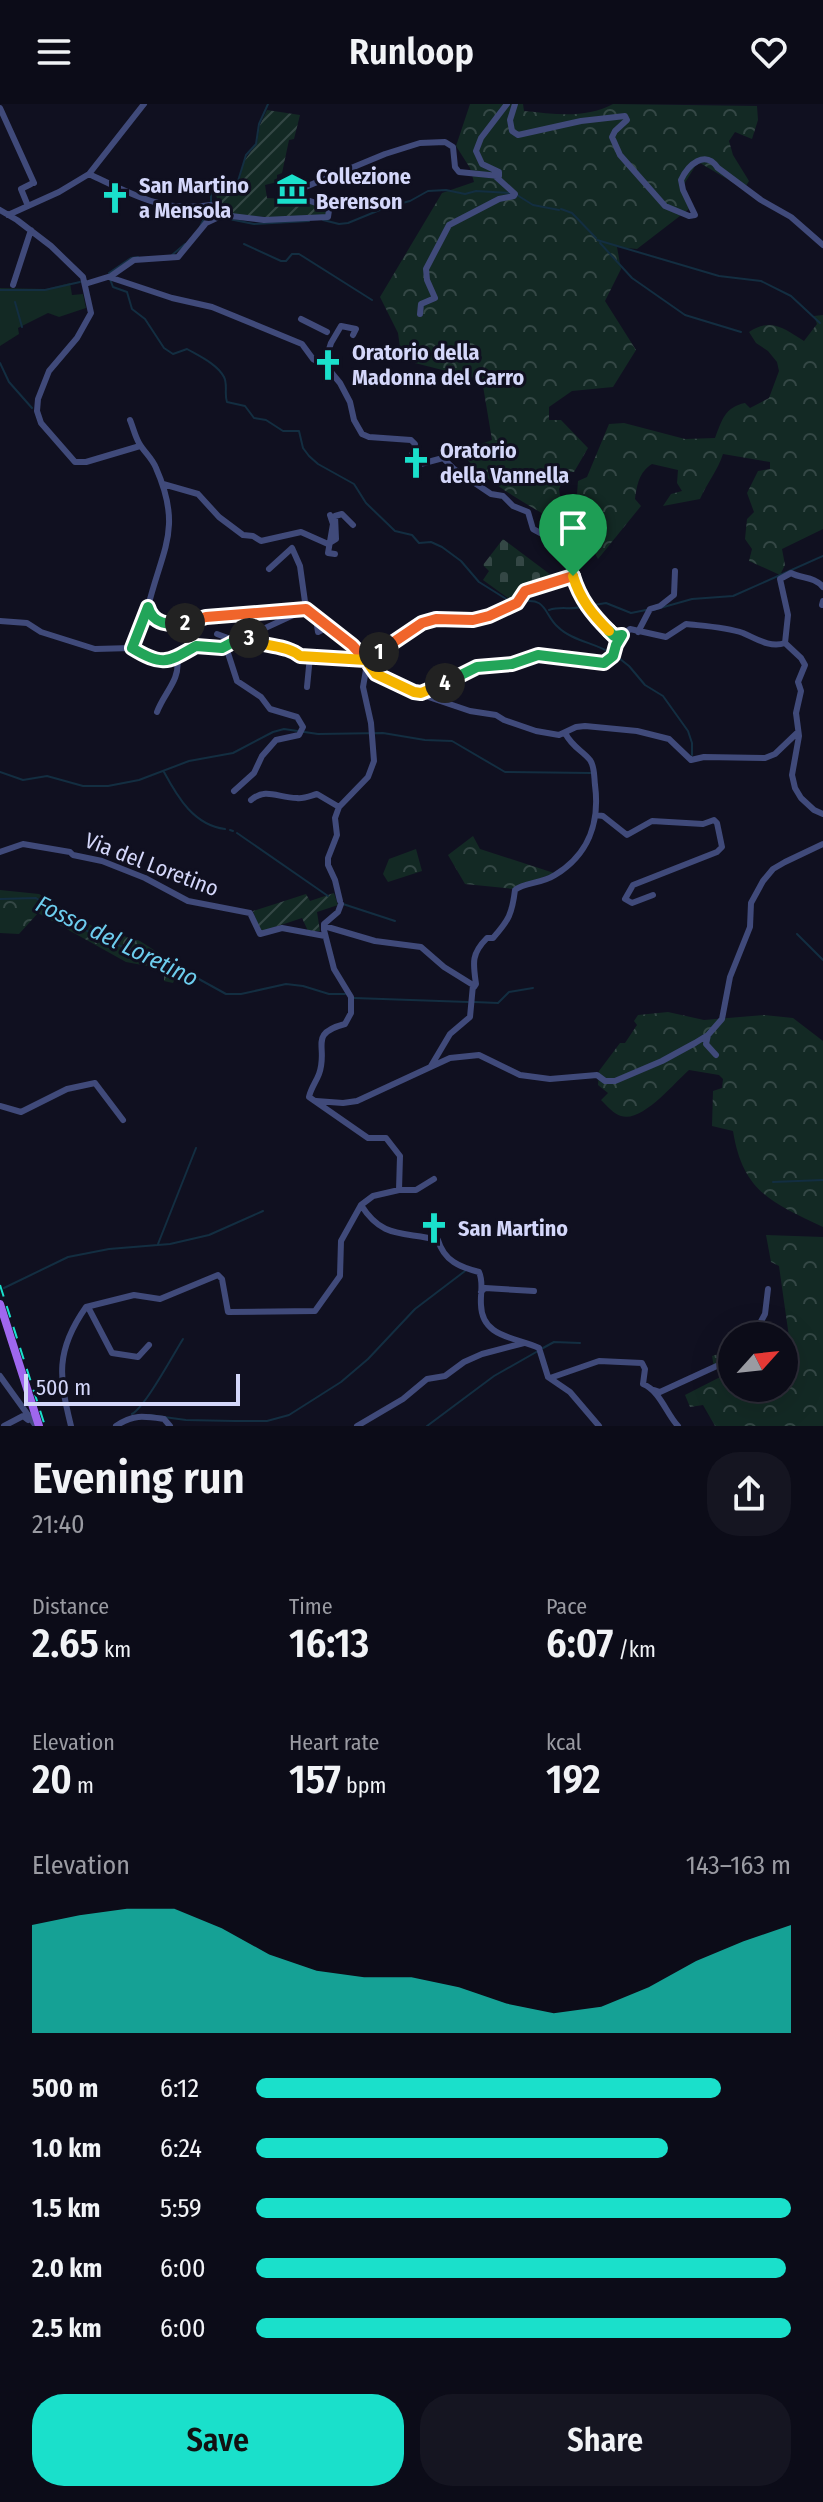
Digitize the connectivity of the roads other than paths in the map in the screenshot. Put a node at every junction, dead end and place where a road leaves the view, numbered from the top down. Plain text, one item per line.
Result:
1 (144, 104) edge
2 (507, 104) edge
3 (515, 104) edge
4 (0, 108) edge
5 (89, 174) junction
6 (494, 175) junction
7 (28, 206) junction
8 (4, 214) edge
9 (223, 215) junction
10 (31, 230) junction
11 (823, 245) edge
12 (109, 277) junction
13 (84, 281) junction
14 (13, 285) dead end
15 (420, 314) dead end
16 (301, 319) dead end
17 (331, 334) junction
18 (353, 335) dead end
19 (324, 365) junction
20 (130, 420) dead end
21 (140, 446) junction
22 (163, 484) junction
23 (330, 515) dead end
24 (353, 525) dead end
25 (328, 544) junction
26 (335, 554) dead end
27 (269, 569) dead end
28 (675, 571) dead end
29 (573, 576) junction
30 (823, 587) edge
31 (305, 606) junction
32 (148, 607) junction
33 (236, 615) junction
34 (0, 621) edge
35 (638, 632) junction
36 (217, 634) dead end
37 (622, 635) junction
38 (248, 638) junction
39 (236, 641) junction
40 (785, 643) junction
41 (226, 647) junction
42 (132, 648) junction
43 (310, 656) junction
44 (177, 659) junction
45 (366, 662) junction
46 (307, 687) dead end
47 (421, 693) junction
48 (157, 712) dead end
49 (798, 732) junction
50 (565, 733) junction
51 (234, 791) dead end
52 (251, 800) dead end
53 (339, 807) junction
54 (823, 814) edge
55 (596, 815) junction
56 (823, 844) edge
57 (0, 852) edge
58 (653, 895) dead end
59 (324, 926) junction
60 (325, 936) junction
61 (474, 987) junction
62 (708, 1035) junction
63 (716, 1055) dead end
64 (431, 1066) junction
65 (316, 1101) junction
66 (0, 1106) edge
67 (123, 1120) dead end
68 (434, 1179) dead end
69 (399, 1190) junction
70 (361, 1205) junction
71 (483, 1288) junction
72 (768, 1289) dead end
73 (534, 1291) dead end
74 (0, 1304) edge
75 (88, 1307) junction
76 (761, 1322) edge
77 (524, 1343) junction
78 (149, 1345) dead end
79 (718, 1365) edge
80 (0, 1376) edge
81 (550, 1378) junction
82 (654, 1390) junction
83 (36, 1423) edge
84 (4, 1426) edge
85 (71, 1426) edge
86 (116, 1426) edge
87 (170, 1426) edge
88 (357, 1426) edge
89 (599, 1426) edge
90 (678, 1426) edge

1 - 5 street
2 - 6 street
3 - 11 street
4 - 7 street
5 - 7 street
5 - 9 street
6 - 9 street
6 - 15 street
7 - 8 street
8 - 10 street
9 - 12 street
10 - 13 street
10 - 14 street
12 - 13 street
12 - 19 street
13 - 21 street
16 - 17 street
17 - 18 street
17 - 19 street
19 - 29 street
20 - 21 street
21 - 22 street
22 - 25 street
22 - 32 street
23 - 25 street
24 - 25 street
25 - 26 street
27 - 31 street
28 - 35 street
29 - 37 street
29 - 45 street
30 - 40 street
31 - 33 street
31 - 38 street
31 - 45 street
32 - 33 street
32 - 42 street
33 - 38 street
34 - 42 street
35 - 37 street
35 - 40 street
36 - 39 street
37 - 47 street
38 - 39 street
38 - 43 street
39 - 41 street
40 - 49 street
41 - 44 street
41 - 51 street
42 - 44 street
43 - 45 street
43 - 46 street
44 - 48 street
45 - 47 street
45 - 53 street
47 - 50 street
49 - 50 street
49 - 54 street
50 - 55 street
52 - 53 street
53 - 59 street
55 - 58 street
55 - 61 street
56 - 62 street
57 - 60 street, Via del Loretino
59 - 60 street
59 - 61 street
60 - 65 street
61 - 64 street
62 - 63 street
62 - 64 street
64 - 65 street
65 - 69 street
66 - 67 street
68 - 69 street
69 - 70 street
70 - 71 street
70 - 75 street
71 - 73 street
71 - 77 street
72 - 76 street
74 - 83 main road
75 - 78 street
75 - 85 street
77 - 81 street
77 - 88 street
79 - 82 street
80 - 83 street
81 - 82 street
81 - 89 street
82 - 90 street
83 - 84 street
86 - 87 street

